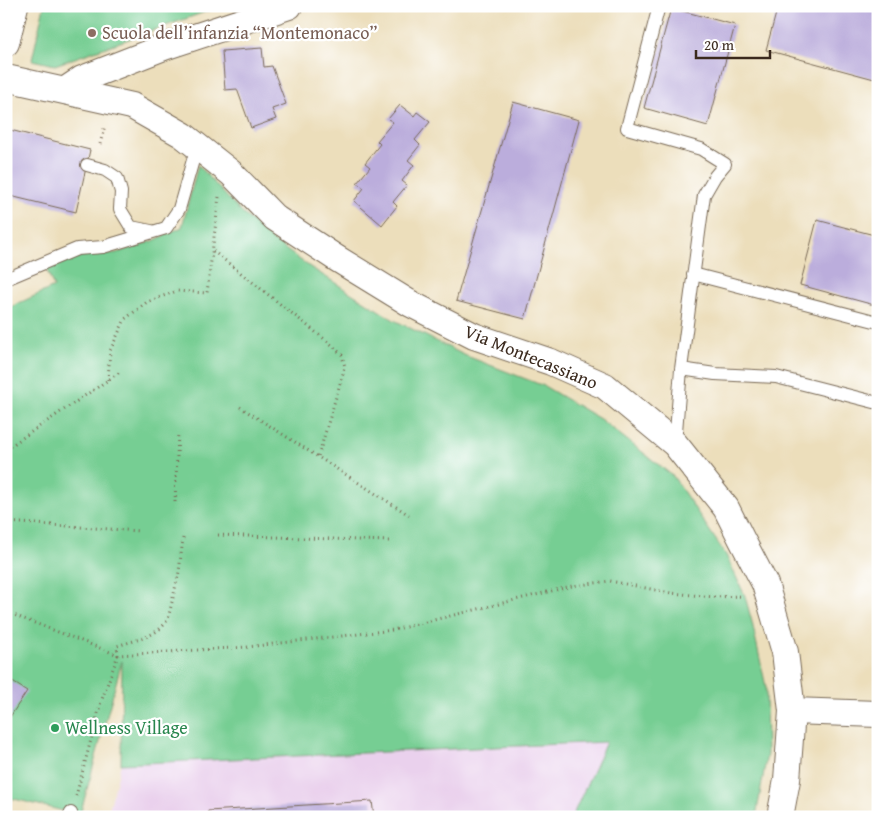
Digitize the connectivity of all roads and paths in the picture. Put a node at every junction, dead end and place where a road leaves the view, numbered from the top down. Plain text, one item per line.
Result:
1 (15, 6) edge
2 (289, 6) edge
3 (659, 6) edge
4 (6, 43) edge
5 (6, 78) edge
6 (64, 91) junction
7 (105, 124) dead end
8 (100, 144) dead end
9 (197, 146) junction
10 (87, 165) dead end
11 (220, 188) dead end
12 (154, 232) junction
13 (213, 251) junction
14 (693, 274) junction
15 (6, 279) edge
16 (878, 322) edge
17 (681, 369) junction
18 (120, 372) dead end
19 (108, 380) junction
20 (878, 404) edge
21 (240, 408) dead end
22 (178, 432) dead end
23 (675, 444) junction
24 (6, 449) edge
25 (318, 457) junction
26 (174, 502) dead end
27 (409, 515) dead end
28 (6, 522) edge
29 (139, 532) dead end
30 (218, 535) dead end
31 (183, 538) dead end
32 (389, 542) dead end
33 (748, 596) dead end
34 (6, 612) edge
35 (118, 656) junction
36 (792, 711) junction
37 (878, 714) edge
38 (70, 815) edge
39 (780, 817) edge

1 - 4 street
2 - 6 street
3 - 14 lane
5 - 6 street, Via Montecassiano
6 - 9 street, Via Montecassiano
7 - 8 path
9 - 12 lane
9 - 23 street, Via Montecassiano
10 - 12 lane
11 - 13 path
12 - 15 lane
13 - 19 path
13 - 25 path
14 - 16 lane
14 - 17 lane
17 - 20 lane
17 - 23 lane
18 - 19 path
19 - 24 path
21 - 25 path
22 - 26 path
23 - 36 street, Via Montecassiano
25 - 27 path
28 - 29 path
30 - 32 path
31 - 35 path
33 - 35 path
34 - 35 path
35 - 38 path
36 - 37 street
36 - 39 street, Via Montecassiano

